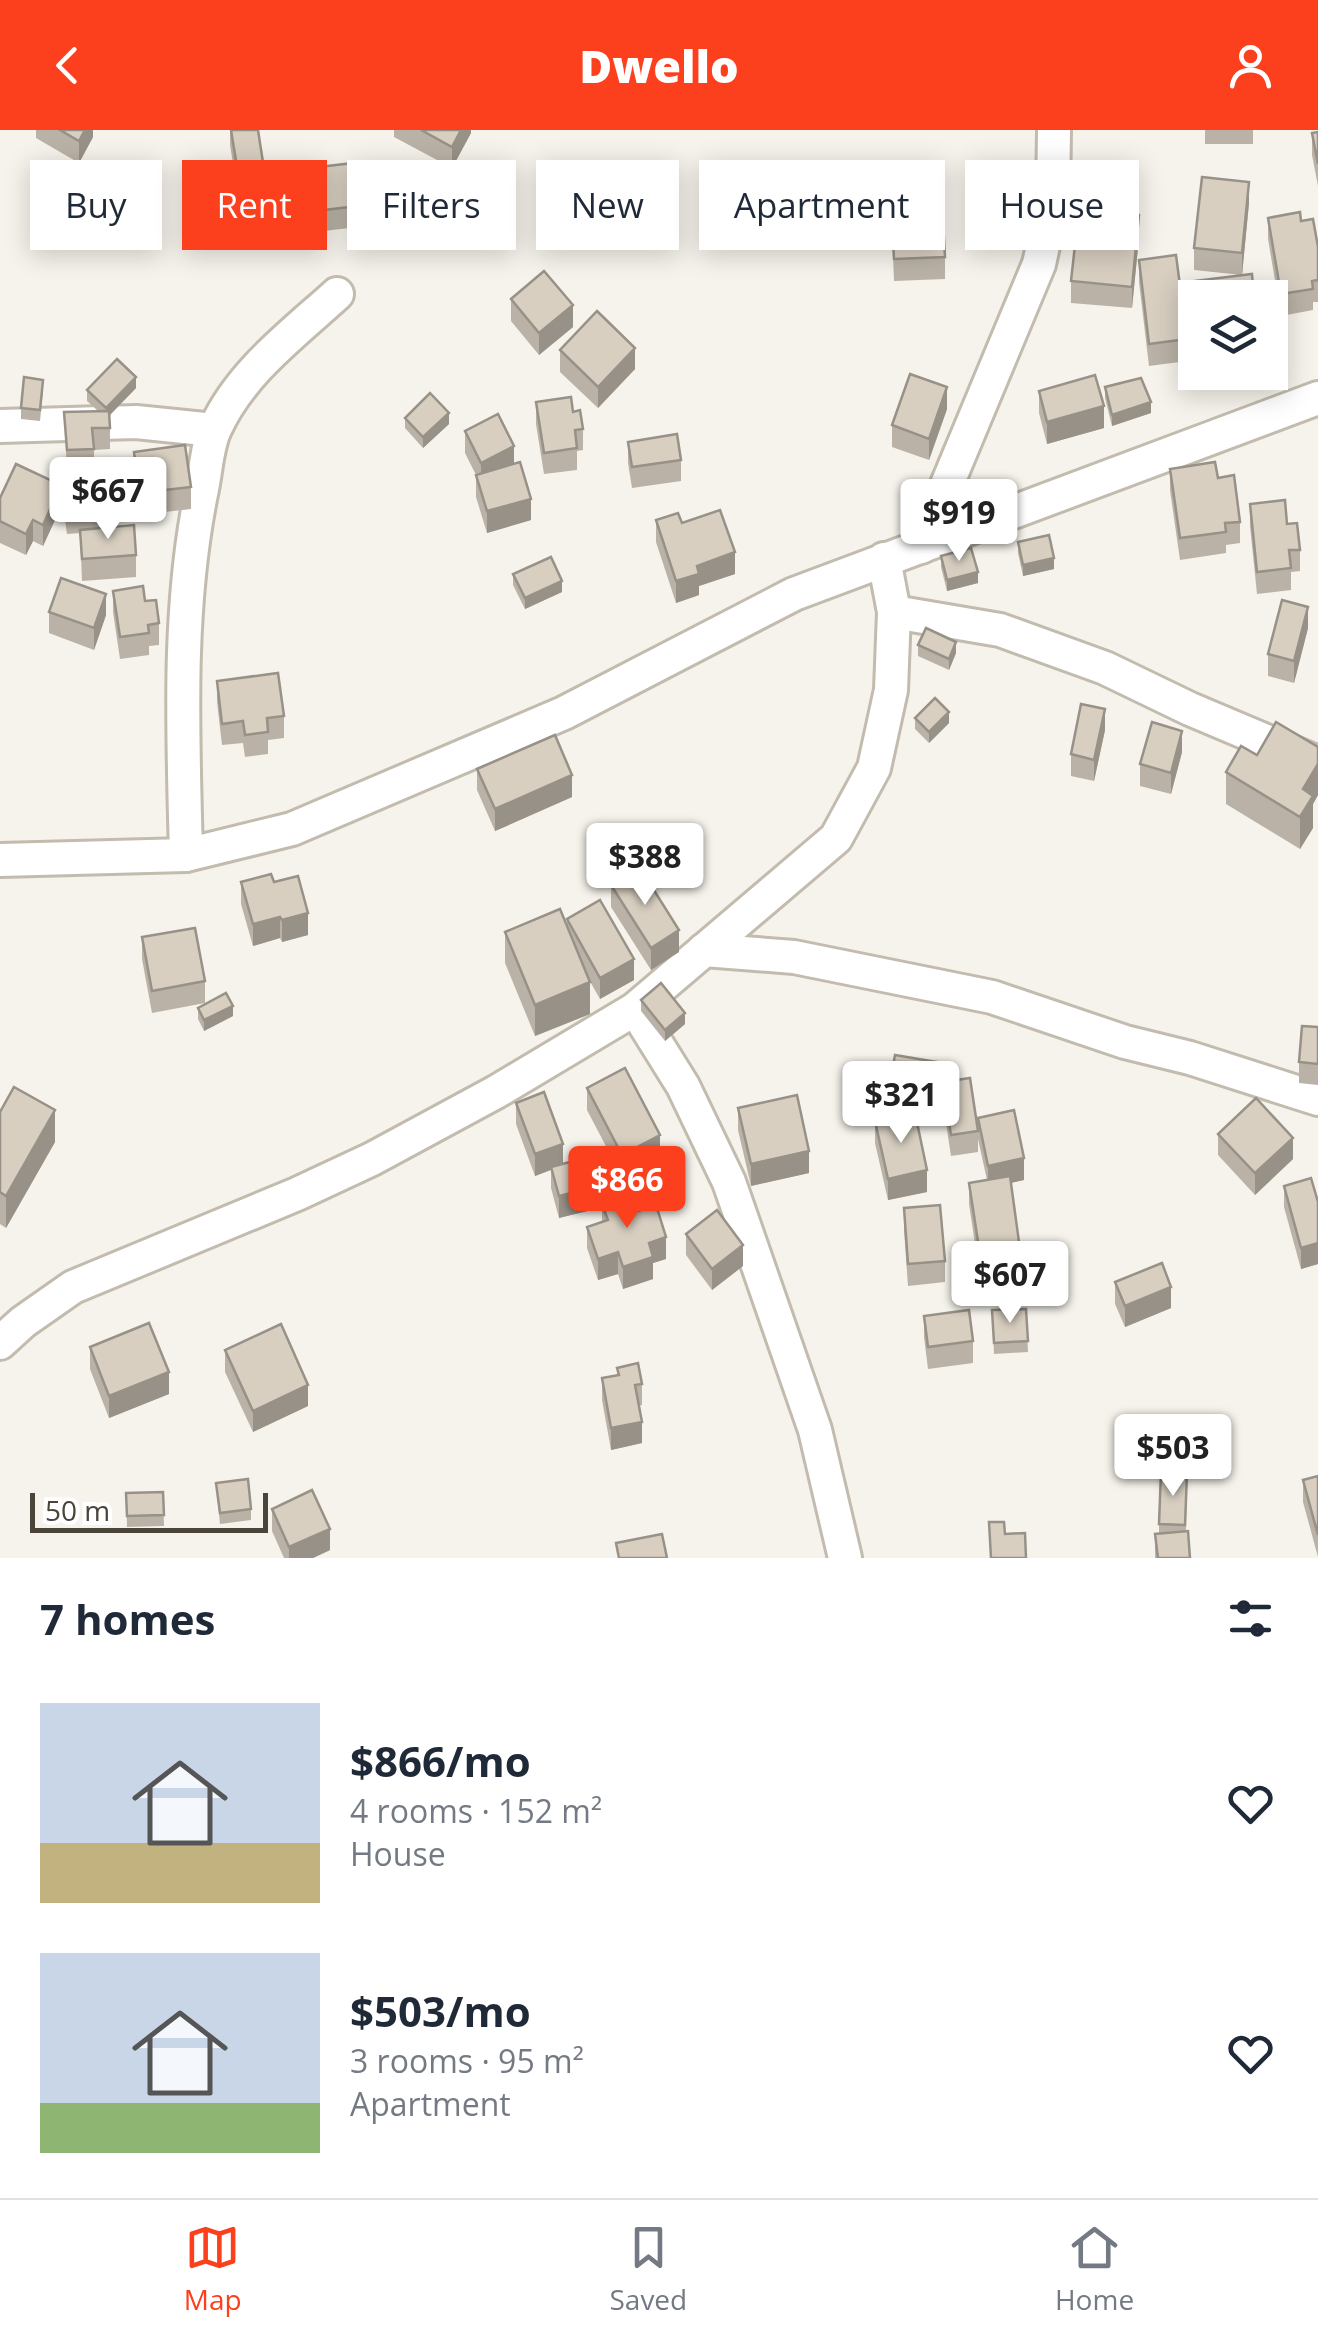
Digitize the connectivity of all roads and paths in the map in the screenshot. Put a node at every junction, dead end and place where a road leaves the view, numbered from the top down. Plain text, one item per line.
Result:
1 (1054, 130) edge
2 (337, 294) dead end
3 (1318, 398) edge
4 (0, 426) edge
5 (214, 430) junction
6 (921, 547) junction
7 (884, 560) junction
8 (894, 612) junction
9 (1318, 762) edge
10 (186, 854) junction
11 (0, 860) edge
12 (704, 950) junction
13 (635, 1009) junction
14 (1318, 1099) edge
15 (0, 1343) edge
16 (845, 1558) edge

1 - 6 street
2 - 5 street
3 - 6 street
4 - 5 street
5 - 10 street
6 - 7 street
7 - 8 street
7 - 10 street
8 - 9 street
8 - 12 street
10 - 11 street
12 - 13 street
12 - 14 street
13 - 15 street
13 - 16 street

